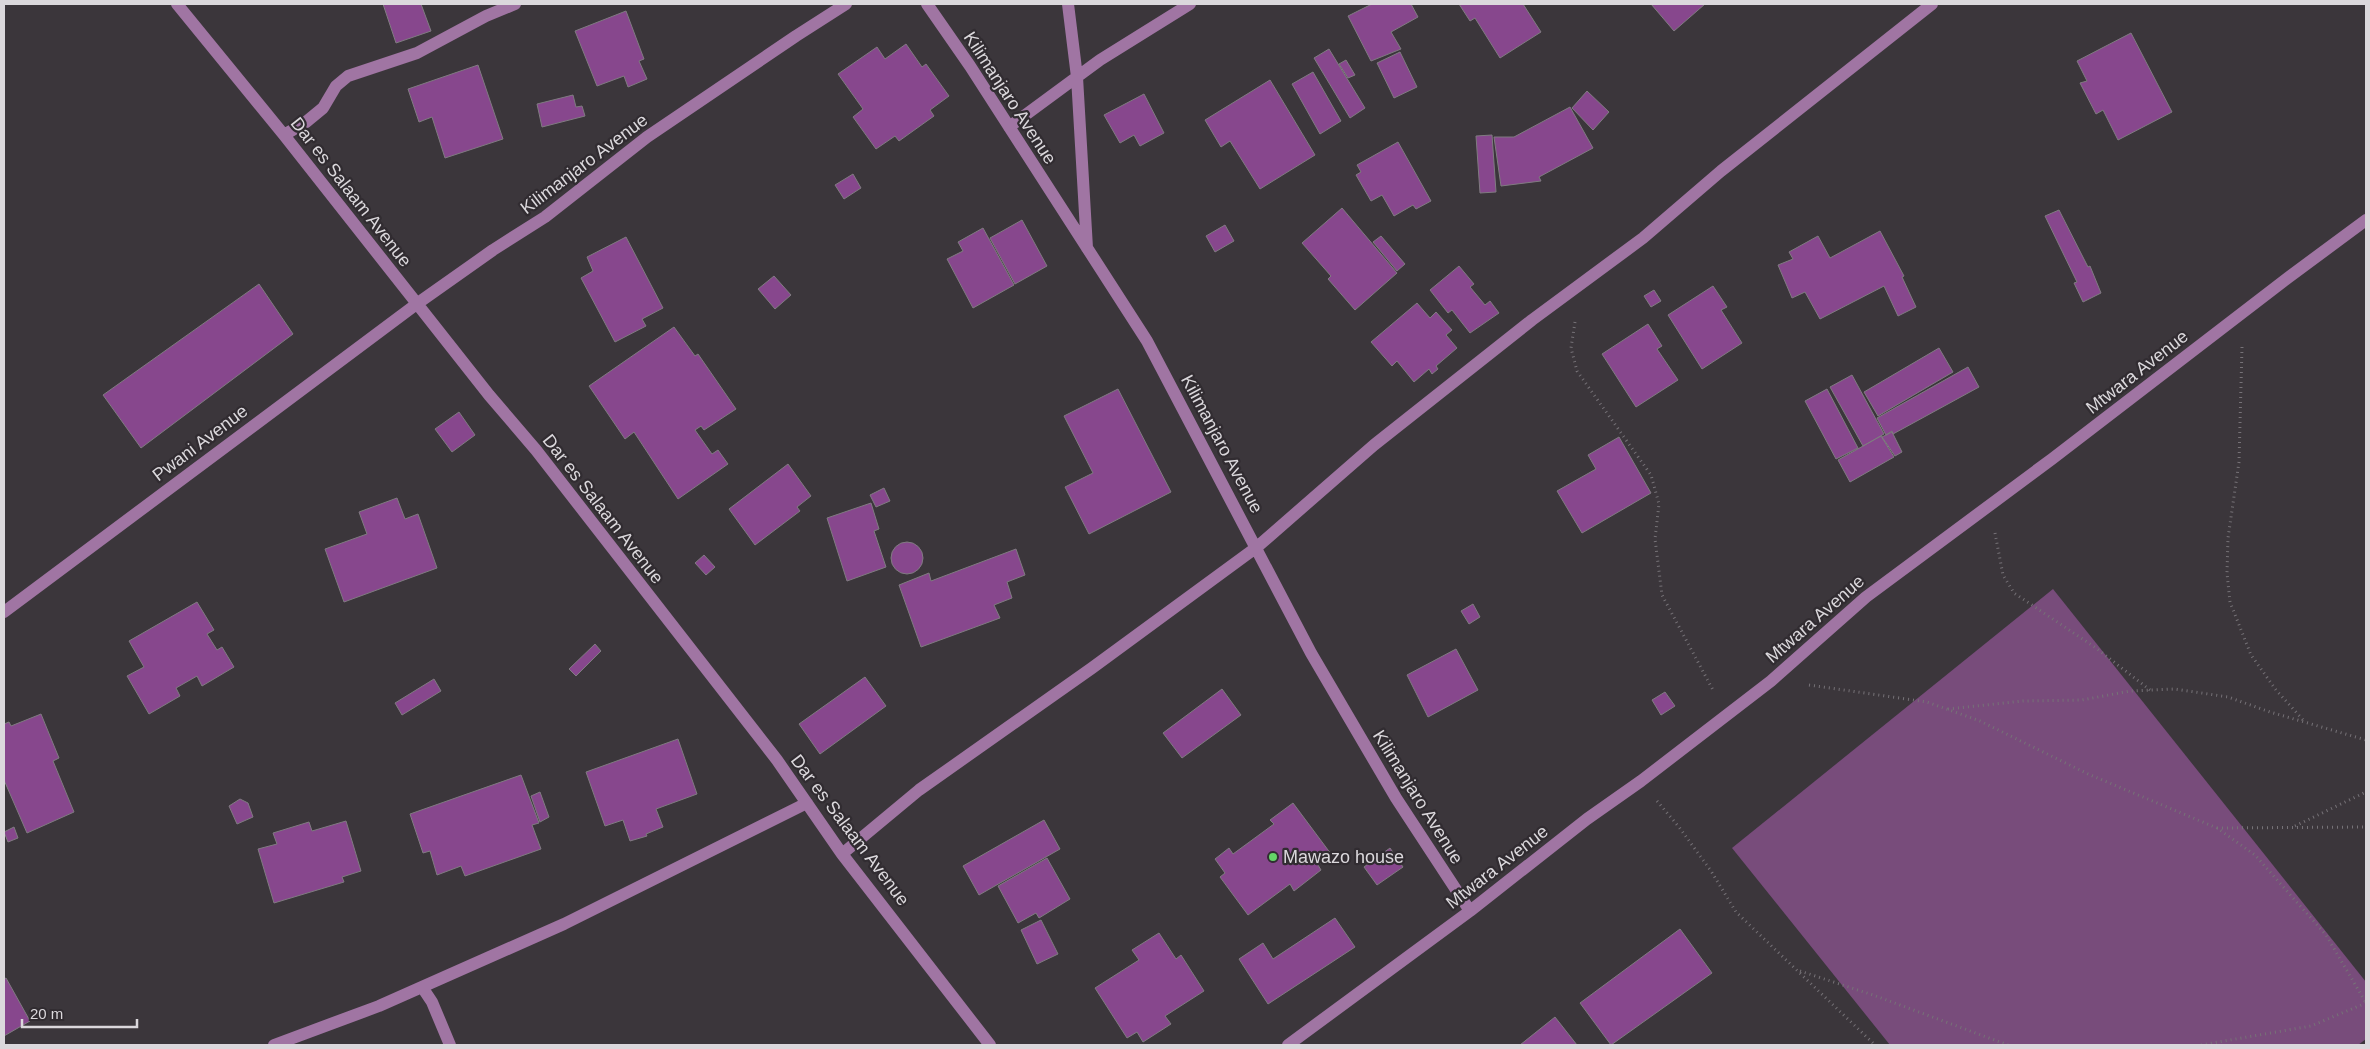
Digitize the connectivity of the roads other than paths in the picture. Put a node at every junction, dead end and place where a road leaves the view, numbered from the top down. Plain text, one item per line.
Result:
1 (177, 4) edge
2 (515, 4) edge
3 (846, 4) edge
4 (927, 4) edge
5 (1068, 4) edge
6 (1190, 4) edge
7 (1932, 4) edge
8 (1077, 77) junction
9 (1009, 127) junction
10 (284, 135) junction
11 (2366, 220) edge
12 (1087, 250) junction
13 (418, 303) junction
14 (1256, 547) junction
15 (4, 612) edge
16 (807, 803) junction
17 (842, 854) junction
18 (1470, 911) junction
19 (422, 987) junction
20 (274, 1045) edge
21 (450, 1045) edge
22 (990, 1045) edge
23 (1288, 1045) edge

1 - 10 street, Dar es Salaam Avenue
2 - 10 street
3 - 13 street, Kilimanjaro Avenue
4 - 9 street, Kilimanjaro Avenue
5 - 8 street
6 - 8 street
7 - 14 street
8 - 9 street
8 - 12 street
9 - 12 street, Kilimanjaro Avenue
10 - 13 street, Dar es Salaam Avenue
11 - 18 street, Mtwara Avenue
12 - 14 street, Kilimanjaro Avenue
13 - 15 street, Pwani Avenue
13 - 16 street, Dar es Salaam Avenue
14 - 17 street
14 - 18 street, Kilimanjaro Avenue
16 - 17 street, Dar es Salaam Avenue
16 - 19 street
17 - 22 street, Dar es Salaam Avenue
18 - 23 street, Mtwara Avenue
19 - 20 street
19 - 21 street

